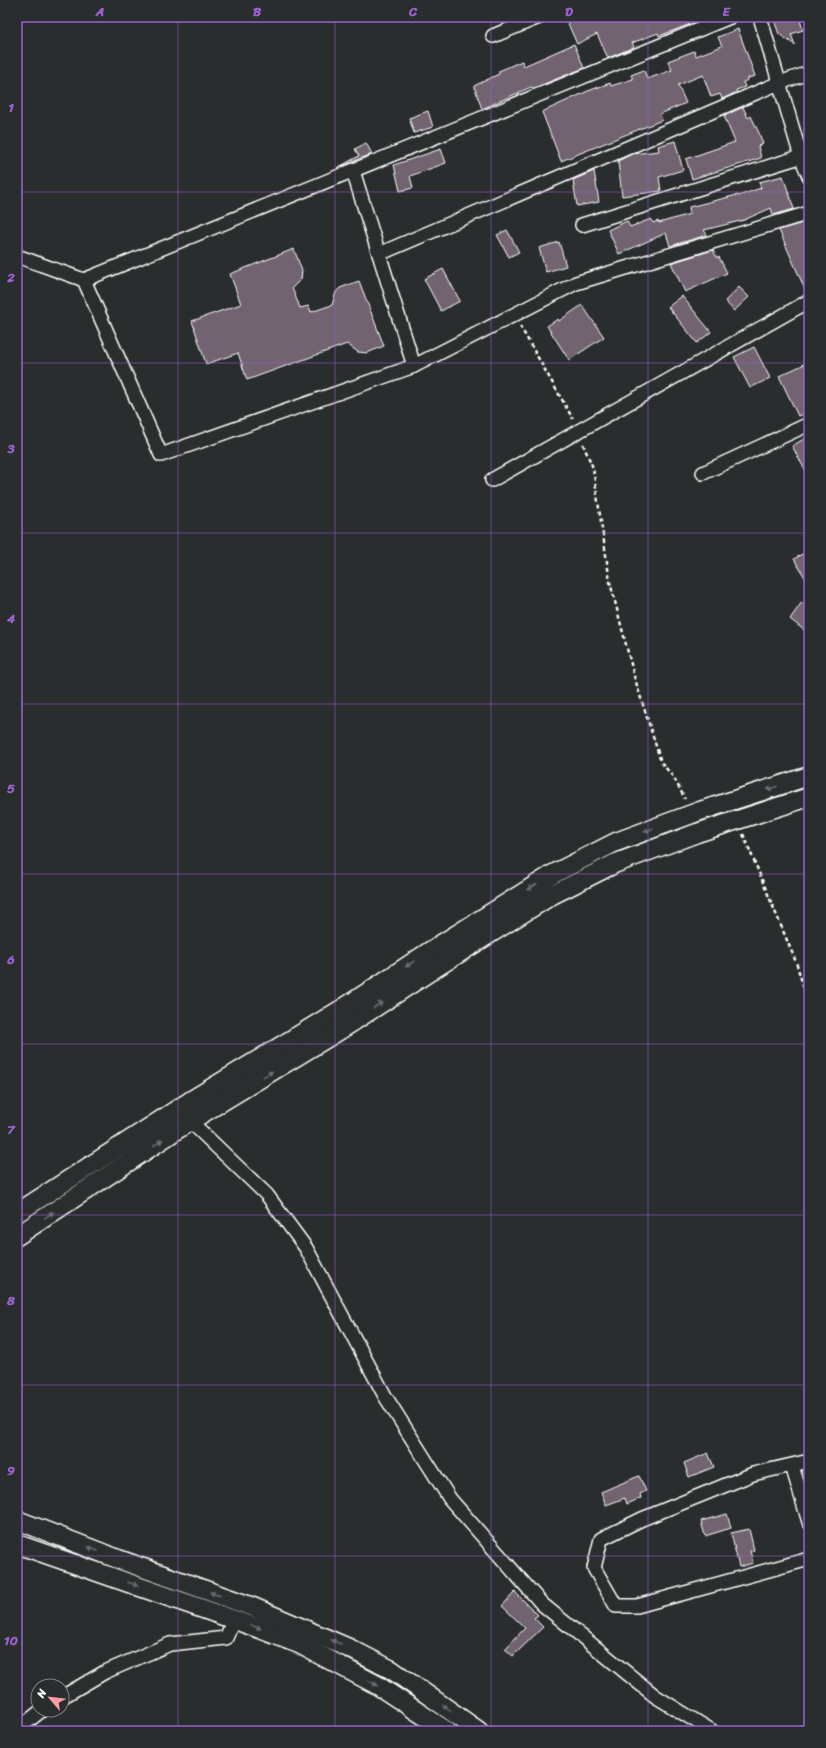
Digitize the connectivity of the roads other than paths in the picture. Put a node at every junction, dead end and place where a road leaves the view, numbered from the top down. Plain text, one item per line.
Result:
1 (539, 17) edge
2 (730, 17) edge
3 (760, 17) edge
4 (493, 36) dead end
5 (809, 73) edge
6 (779, 83) junction
7 (805, 156) edge
8 (353, 171) junction
9 (809, 176) edge
10 (809, 213) edge
11 (582, 225) dead end
12 (379, 254) junction
13 (17, 256) edge
14 (84, 280) junction
15 (809, 301) edge
16 (414, 366) junction
17 (809, 424) edge
18 (703, 473) dead end
19 (492, 480) dead end
20 (809, 776) edge
21 (809, 797) edge
22 (432, 960) junction
23 (190, 1121) junction
24 (17, 1213) edge
25 (17, 1236) edge
26 (809, 1461) edge
27 (792, 1466) junction
28 (17, 1520) edge
29 (809, 1522) edge
30 (52, 1532) junction
31 (17, 1544) edge
32 (44, 1553) junction
33 (809, 1559) edge
34 (234, 1619) junction
35 (70, 1692) edge
36 (32, 1718) edge
37 (17, 1730) edge
38 (447, 1731) edge
39 (479, 1731) edge
40 (712, 1731) edge

1 - 4 street
2 - 8 street
3 - 6 street
5 - 6 street
6 - 7 street
6 - 12 street
7 - 9 street
7 - 11 street
8 - 12 street
8 - 14 street
10 - 16 street
12 - 16 street
13 - 14 street
14 - 16 street
15 - 19 street
17 - 18 street
20 -> 22 street
21 - 22 street
23 -> 22 street
22 -> 24 street
25 -> 23 street
23 - 40 street
26 - 27 street
27 - 29 street
27 - 33 street
28 - 30 street
30 - 32 street
39 -> 30 street
31 - 32 street
32 -> 34 street
34 - 35 street
34 -> 38 street
36 - 37 street

